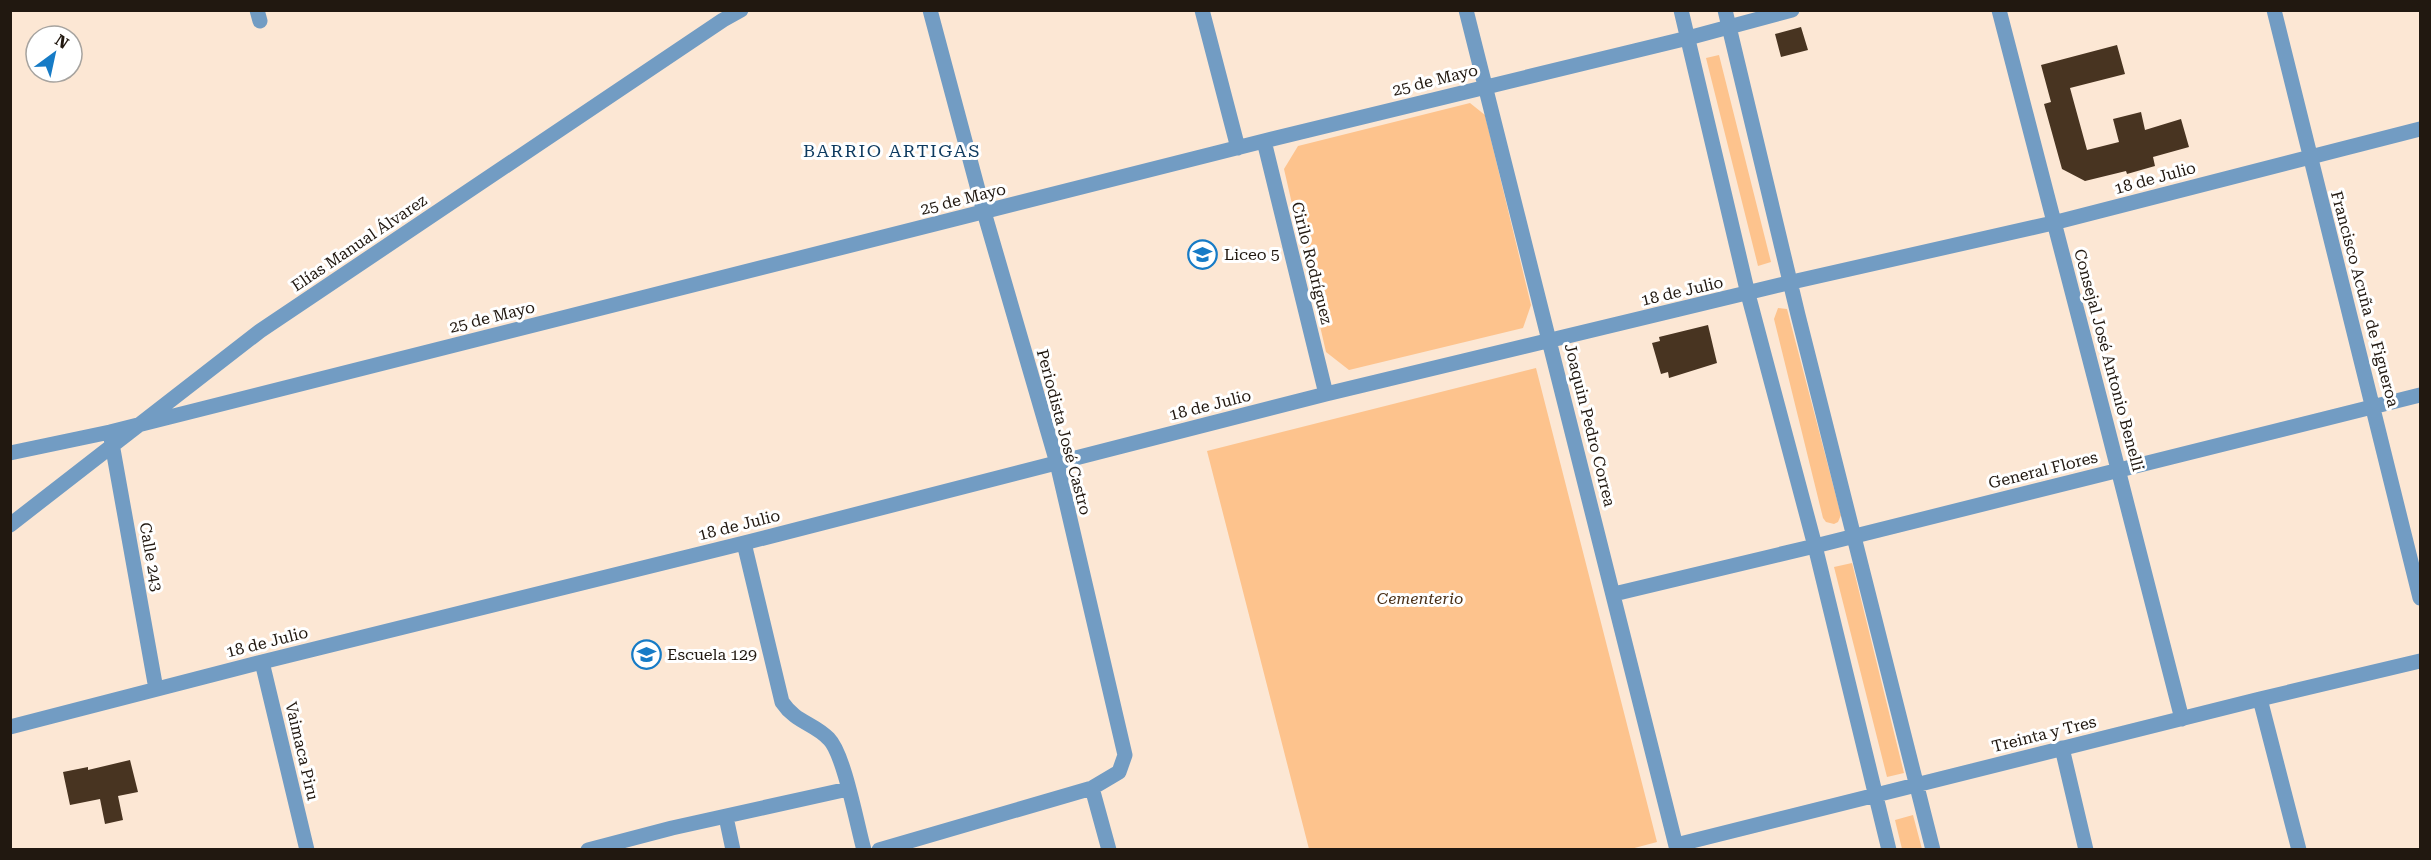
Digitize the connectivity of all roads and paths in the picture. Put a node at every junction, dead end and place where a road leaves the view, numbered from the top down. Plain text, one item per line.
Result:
1 (741, 10) edge
2 (930, 10) edge
3 (1202, 10) edge
4 (1466, 10) edge
5 (1681, 10) edge
6 (1725, 10) edge
7 (1792, 10) edge
8 (1999, 10) edge
9 (2274, 10) edge
10 (1729, 27) junction
11 (1688, 38) junction
12 (1485, 87) junction
13 (2421, 129) edge
14 (1264, 141) junction
15 (1238, 148) junction
16 (2309, 157) junction
17 (984, 212) junction
18 (2053, 223) junction
19 (1792, 282) junction
20 (1748, 294) junction
21 (1550, 340) junction
22 (1326, 394) junction
23 (2421, 395) edge
24 (2374, 407) junction
25 (143, 423) junction
26 (111, 439) junction
27 (10, 453) edge
28 (1057, 463) junction
29 (2120, 469) junction
30 (10, 525) edge
31 (1854, 536) junction
32 (744, 543) junction
33 (1815, 546) junction
34 (1614, 594) junction
35 (2421, 598) edge
36 (2421, 661) edge
37 (262, 662) junction
38 (156, 689) junction
39 (2260, 699) junction
40 (2182, 719) junction
41 (10, 727) edge
42 (2062, 748) junction
43 (1918, 785) junction
44 (1092, 788) junction
45 (848, 789) junction
46 (1876, 795) junction
47 (726, 817) junction
48 (1677, 847) edge
49 (307, 849) edge
50 (588, 849) edge
51 (733, 849) edge
52 (864, 849) edge
53 (879, 849) edge
54 (1109, 849) edge
55 (1889, 849) edge
56 (1934, 849) edge
57 (2086, 849) edge
58 (2299, 849) edge

1 - 25 street, Elías Manual Álvarez
2 - 17 street, Periodista José Castro
3 - 15 street
4 - 12 street, Joaquin Pedro Correa
5 - 11 street
6 - 10 street
7 - 10 street, 25 de Mayo
8 - 18 street, Consejal José Antonio Benelli
9 - 16 street, Francisco Acuña de Figueroa
10 - 11 street, 25 de Mayo
10 - 19 street
11 - 12 street, 25 de Mayo
11 - 20 street
12 - 14 street, 25 de Mayo
12 - 21 street, Joaquin Pedro Correa
13 - 16 street, 18 de Julio
14 - 15 street, 25 de Mayo
14 - 22 street, Cirilo Rodríguez
15 - 17 street, 25 de Mayo
16 - 18 street, 18 de Julio
16 - 24 street, Francisco Acuña de Figueroa
17 - 25 street, 25 de Mayo
17 - 28 street, Periodista José Castro
18 - 19 street, 18 de Julio
18 - 29 street, Consejal José Antonio Benelli
19 - 20 street, 18 de Julio
19 - 31 street
20 - 21 street, 18 de Julio
20 - 33 street
21 - 22 street, 18 de Julio
21 - 34 street, Joaquin Pedro Correa
22 - 28 street, 18 de Julio
23 - 24 street, General Flores
24 - 29 street, General Flores
24 - 35 street, Francisco Acuña de Figueroa
25 - 26 street, Elías Manual Álvarez
26 - 27 street
26 - 30 street, Elías Manual Álvarez
26 - 38 street, Calle 243
28 - 32 street, 18 de Julio
28 - 44 street, Periodista José Castro
29 - 31 street, General Flores
29 - 40 street, Consejal José Antonio Benelli
31 - 33 street, General Flores
31 - 43 street
32 - 37 street, 18 de Julio
32 - 45 street
33 - 34 street, General Flores
33 - 46 street
34 - 48 street, Joaquin Pedro Correa
36 - 39 street, Treinta y Tres
37 - 38 street, 18 de Julio
37 - 49 street, Vaimaca Piru
38 - 41 street, 18 de Julio
39 - 40 street, Treinta y Tres
39 - 58 street
40 - 42 street, Treinta y Tres
42 - 43 street, Treinta y Tres
42 - 57 street
43 - 46 street, Treinta y Tres
43 - 56 street
44 - 53 street, Periodista José Castro
44 - 54 street
45 - 47 street
45 - 52 street
46 - 48 street, Treinta y Tres
46 - 55 street
47 - 50 street
47 - 51 street

